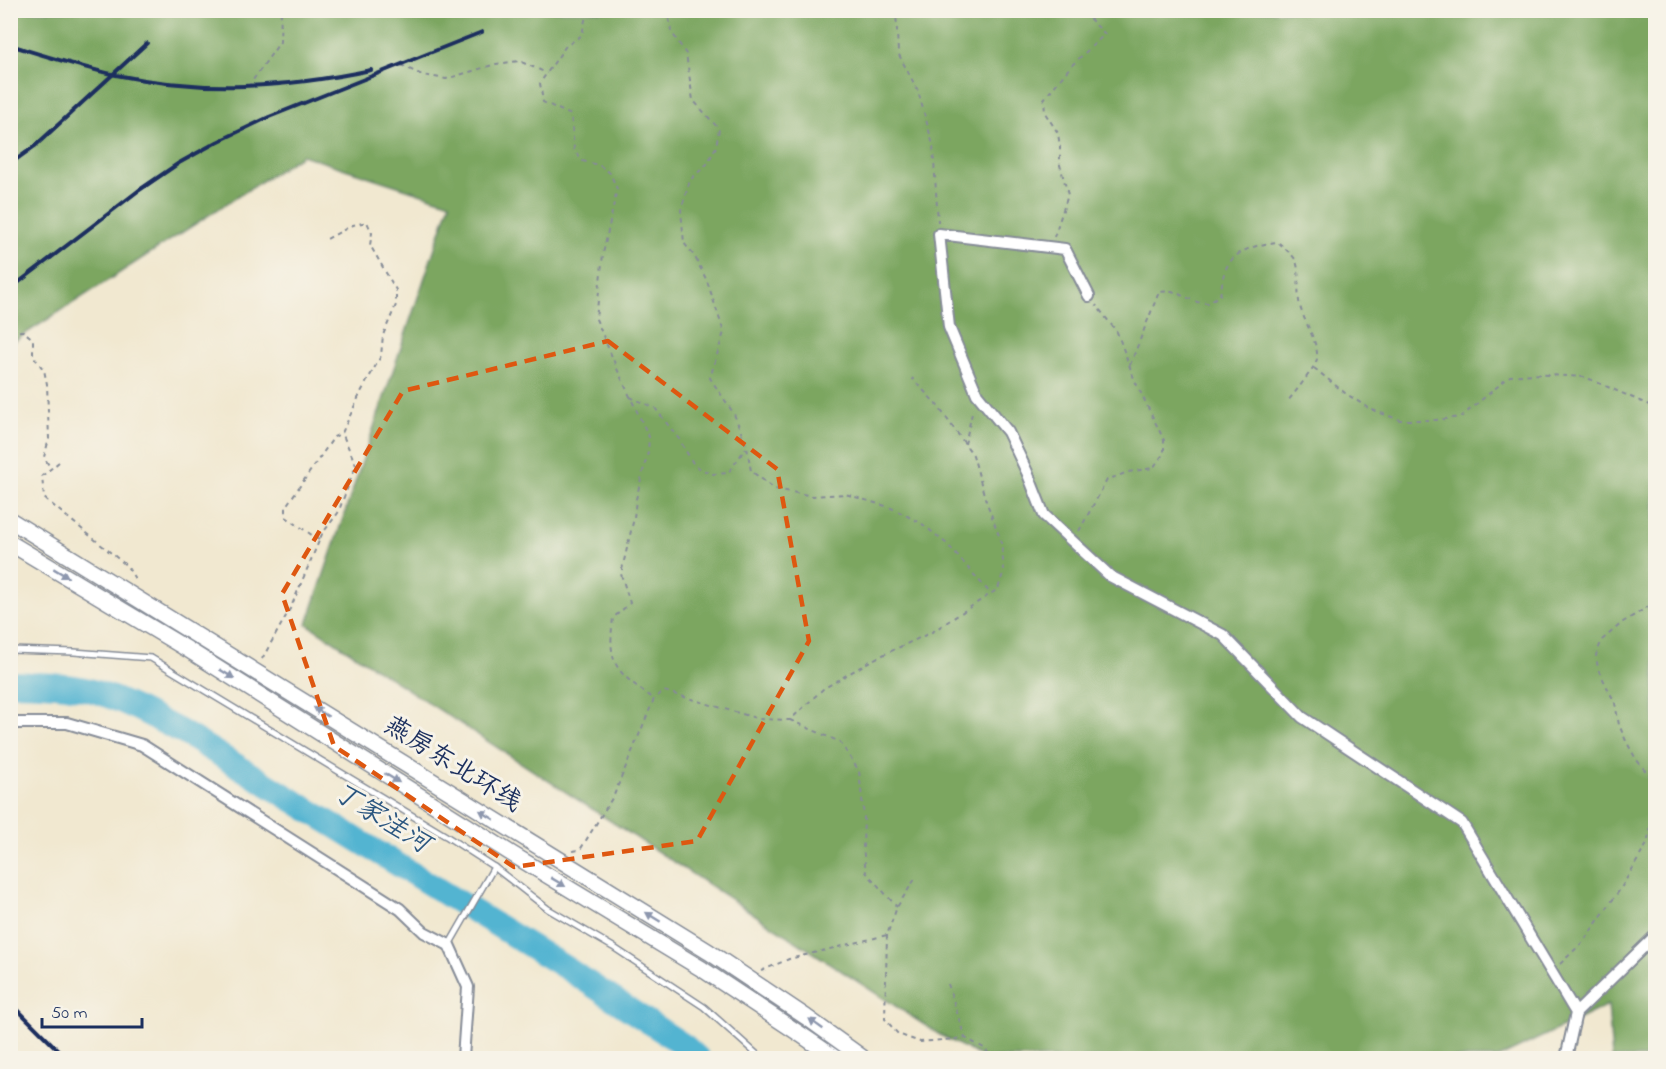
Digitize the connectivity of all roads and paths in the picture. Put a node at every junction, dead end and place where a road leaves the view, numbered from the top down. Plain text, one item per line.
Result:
1 (281, 10) edge
2 (587, 10) edge
3 (666, 10) edge
4 (896, 10) edge
5 (1084, 10) edge
6 (1648, 10) edge
7 (1656, 13) edge
8 (401, 65) dead end
9 (547, 73) junction
10 (248, 87) dead end
11 (939, 234) junction
12 (325, 240) dead end
13 (1051, 247) junction
14 (1089, 296) joint
15 (10, 332) edge
16 (1130, 365) junction
17 (1314, 368) junction
18 (912, 378) dead end
19 (977, 394) junction
20 (630, 397) junction
21 (1288, 401) dead end
22 (1656, 408) edge
23 (342, 433) junction
24 (965, 444) junction
25 (747, 447) junction
26 (59, 462) dead end
27 (51, 469) junction
28 (10, 520) edge
29 (319, 540) junction
30 (1073, 542) junction
31 (10, 543) edge
32 (139, 586) dead end
33 (991, 594) junction
34 (1656, 602) edge
35 (10, 650) edge
36 (257, 668) dead end
37 (654, 699) junction
38 (790, 720) junction
39 (10, 723) edge
40 (569, 852) dead end
41 (494, 867) junction
42 (915, 879) dead end
43 (897, 907) junction
44 (887, 935) junction
45 (1656, 935) edge
46 (449, 945) junction
47 (757, 972) dead end
48 (1552, 972) junction
49 (948, 984) dead end
50 (1576, 1012) junction
51 (965, 1038) junction
52 (463, 1059) edge
53 (760, 1059) edge
54 (834, 1059) edge
55 (863, 1059) edge
56 (990, 1059) edge
57 (1566, 1059) edge

1 - 10 path
2 - 9 path
3 - 25 path
4 - 11 path
5 - 13 path
6 - 7 path
8 - 9 path
9 - 20 path
11 - 13 street
11 - 19 street
12 - 23 path
13 - 14 street
14 - 16 path
15 - 27 path
16 - 17 path
16 - 30 path
17 - 21 path
17 - 22 path
18 - 24 path
19 - 24 path
19 - 30 street
20 - 25 path
20 - 37 path
23 - 29 path
23 - 29 path
24 - 33 path
25 - 33 path
26 - 27 path
27 - 32 path
55 -> 28 main road, 燕房东北环线, bridge
29 - 36 path
30 - 48 street
31 -> 54 main road, 燕房东北环线, bridge
33 - 38 path
34 - 48 path
35 - 41 lane
37 - 38 path
37 - 40 path
38 - 43 path
39 - 46 street
41 - 46 lane
41 - 53 lane
42 - 43 path
43 - 44 path
44 - 47 path
44 - 51 path
45 - 50 street
46 - 52 street
48 - 50 street
49 - 51 path
50 - 57 street
51 - 56 path

